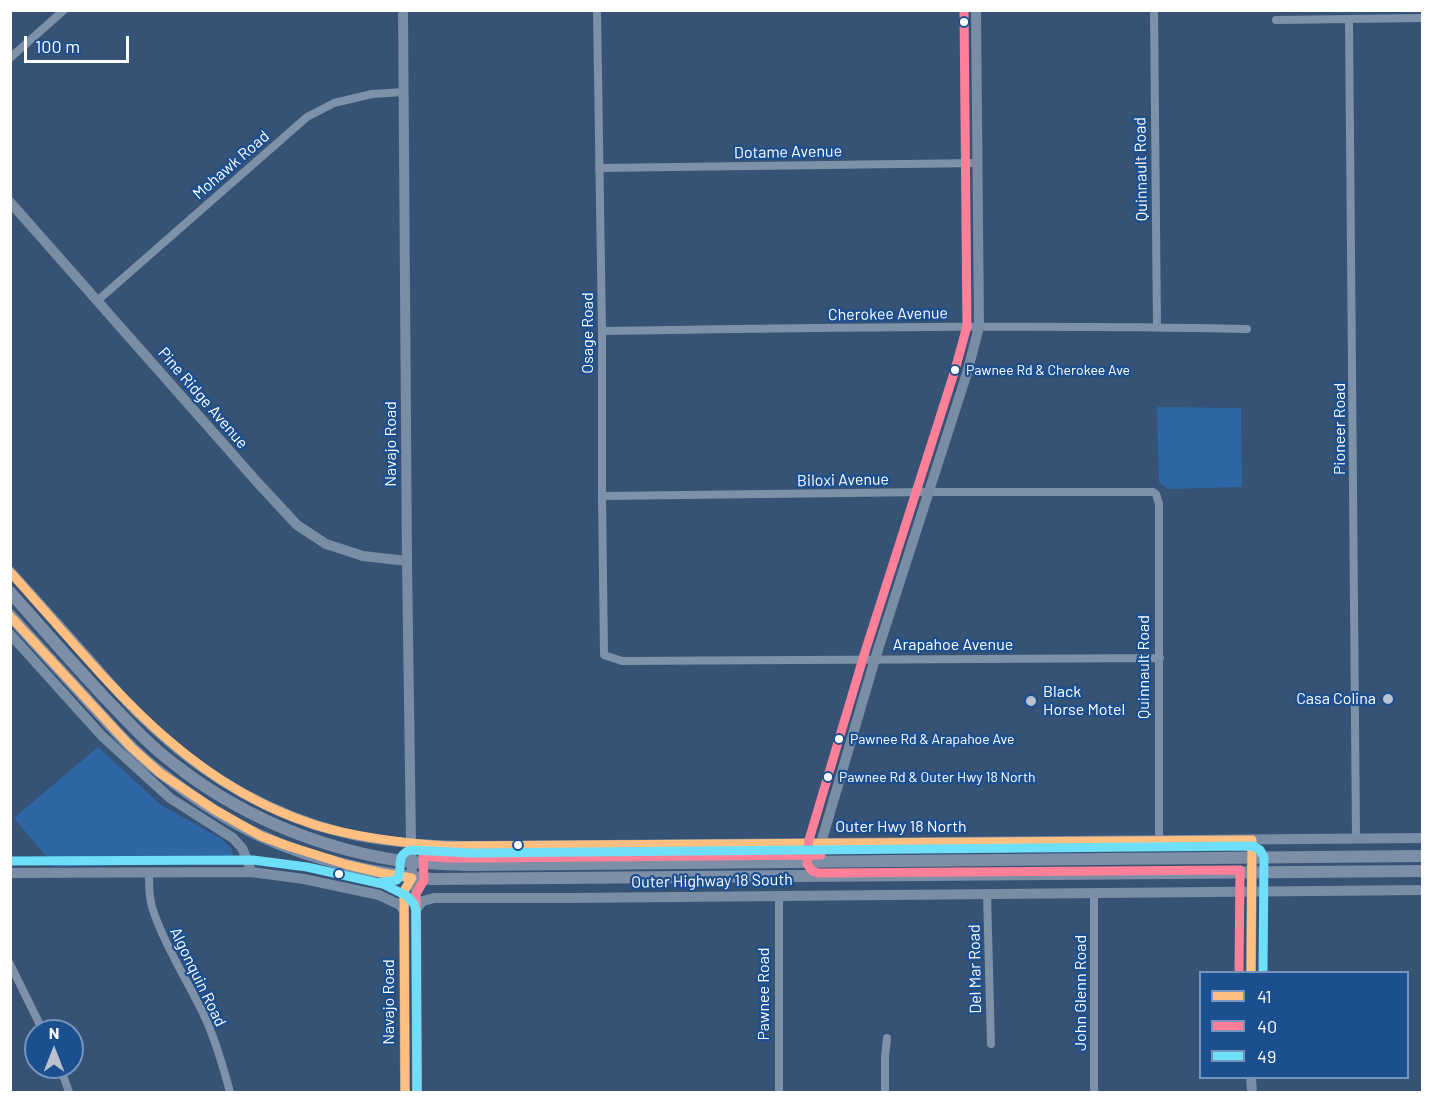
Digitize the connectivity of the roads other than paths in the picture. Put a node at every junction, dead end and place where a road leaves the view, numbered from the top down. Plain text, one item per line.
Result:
1 (64, 10) edge
2 (403, 10) edge
3 (597, 10) edge
4 (976, 10) edge
5 (1154, 10) edge
6 (1422, 18) edge
7 (1349, 19) junction
8 (1276, 20) dead end
9 (10, 58) edge
10 (404, 92) junction
11 (978, 163) junction
12 (599, 168) junction
13 (10, 202) edge
14 (97, 301) junction
15 (979, 327) junction
16 (1157, 327) junction
17 (1247, 329) dead end
18 (602, 330) junction
19 (928, 492) junction
20 (1156, 494) joint
21 (602, 496) junction
22 (407, 561) junction
23 (10, 571) edge
24 (10, 592) edge
25 (10, 615) edge
26 (10, 634) edge
27 (604, 655) joint
28 (1160, 658) junction
29 (875, 659) junction
30 (1356, 838) junction
31 (1422, 838) edge
32 (1159, 840) junction
33 (1252, 840) junction
34 (411, 843) junction
35 (821, 843) junction
36 (1422, 856) edge
37 (1252, 858) junction
38 (819, 861) junction
39 (901, 861) junction
40 (412, 862) junction
41 (1422, 871) edge
42 (149, 872) junction
43 (251, 872) junction
44 (1252, 872) junction
45 (10, 873) edge
46 (728, 877) junction
47 (819, 877) junction
48 (412, 878) junction
49 (1422, 890) edge
50 (404, 891) junction
51 (416, 891) junction
52 (1252, 892) junction
53 (1094, 893) junction
54 (987, 894) junction
55 (379, 895) junction
56 (819, 895) junction
57 (779, 896) junction
58 (434, 898) junction
59 (416, 909) junction
60 (404, 911) junction
61 (10, 964) edge
62 (1251, 971) edge
63 (37, 1019) edge
64 (887, 1038) dead end
65 (990, 1044) dead end
66 (230, 1092) edge
67 (405, 1092) edge
68 (417, 1092) edge
69 (779, 1092) edge
70 (885, 1092) edge
71 (1094, 1092) edge

1 - 9 street
2 - 10 street, Navajo Road
3 - 12 street, Osage Road
4 - 11 street
5 - 16 street, Quinnault Road
6 - 7 street
7 - 8 street
7 - 30 street, Pioneer Road
10 - 14 street, Mohawk Road
10 - 22 street, Navajo Road
11 - 12 street, Dotame Avenue
11 - 15 street
12 - 18 street, Osage Road
13 - 14 street, Pine Ridge Avenue
14 - 22 street, Pine Ridge Avenue
15 - 16 street, Cherokee Avenue
15 - 18 street, Cherokee Avenue
15 - 19 street
16 - 17 street, Cherokee Avenue
18 - 21 street, Osage Road
19 - 20 street, Biloxi Avenue
19 - 21 street, Biloxi Avenue
19 - 29 street
20 - 28 street, Quinnault Road
21 - 27 street, Osage Road
22 - 34 street, Navajo Road
23 - 34 street, Outer Hwy 18 North
24 - 40 main road
25 - 48 main road
26 - 43 street
27 - 29 street, Arapahoe Avenue
28 - 29 street, Arapahoe Avenue
28 - 32 street, Quinnault Road
29 - 35 street
30 - 31 street, Outer Hwy 18 North
30 - 33 street, Outer Hwy 18 North
32 - 33 street, Outer Hwy 18 North
32 - 35 street, Outer Hwy 18 North
33 - 37 street
34 - 35 street, Outer Hwy 18 North
34 - 40 street, Navajo Road
35 - 38 street
36 - 37 main road
37 - 39 main road
37 - 44 street
38 - 39 main road
38 - 40 main road
38 - 46 main road
39 - 47 main road
40 - 48 street, Navajo Road
41 - 44 main road
42 - 43 street
42 - 45 street
42 - 66 street, Algonquin Road
43 - 55 street
44 - 47 main road
44 - 52 street
46 - 47 main road
46 - 48 main road
47 - 56 street
48 - 50 street
48 - 51 street, Navajo Road
49 - 52 street, Outer Highway 18 South
50 - 55 street
50 - 60 street, Navajo Road
51 - 58 street
51 - 59 street, Navajo Road
52 - 53 street, Outer Highway 18 South
52 - 62 street
53 - 54 street, Outer Highway 18 South
53 - 71 street, John Glenn Road
54 - 56 street, Outer Highway 18 South
54 - 65 street, Del Mar Road
55 - 60 street
56 - 57 street, Outer Highway 18 South
57 - 58 street, Outer Highway 18 South
57 - 69 street, Pawnee Road
58 - 59 street
59 - 68 street, Navajo Road
60 - 67 street, Navajo Road
61 - 63 street
64 - 70 street

